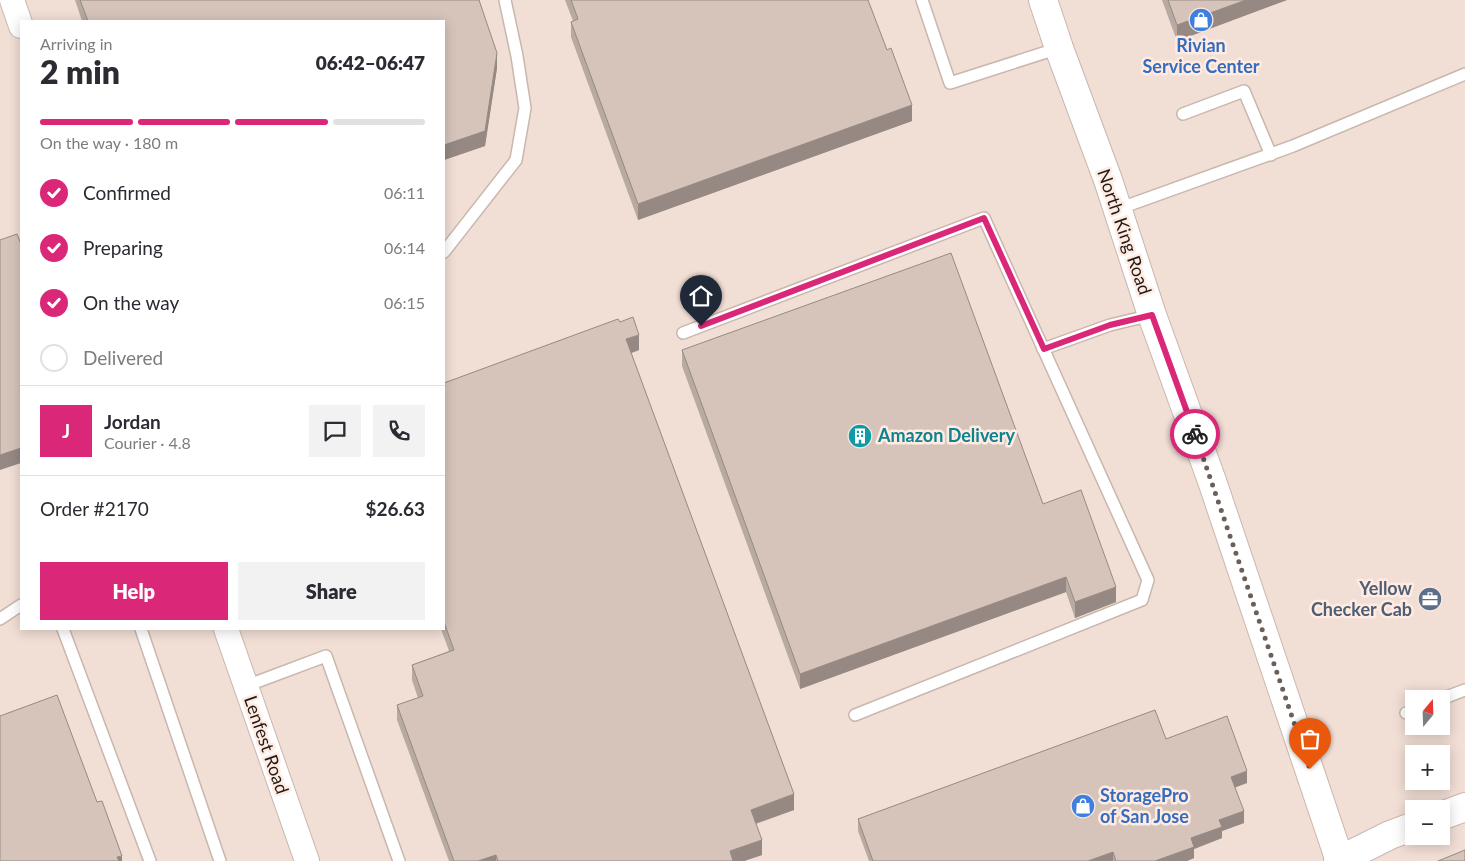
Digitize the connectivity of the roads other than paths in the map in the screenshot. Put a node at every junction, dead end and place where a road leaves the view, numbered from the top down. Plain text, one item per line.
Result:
1 (12, 0) edge
2 (505, 0) edge
3 (922, 0) edge
4 (1043, 0) edge
5 (20, 23) edge
6 (1059, 48) junction
7 (1465, 74) edge
8 (1182, 114) dead end
9 (1271, 155) junction
10 (1118, 209) junction
11 (445, 251) edge
12 (1152, 315) junction
13 (683, 333) dead end
14 (1044, 349) junction
15 (20, 606) edge
16 (0, 619) edge
17 (63, 630) edge
18 (141, 630) edge
19 (226, 630) edge
20 (246, 686) junction
21 (1465, 690) edge
22 (1450, 696) edge
23 (855, 715) dead end
24 (1465, 807) edge
25 (1450, 813) edge
26 (1405, 829) edge
27 (150, 861) edge
28 (220, 861) edge
29 (307, 861) edge
30 (398, 861) edge
31 (1340, 861) edge

1 - 5 street
2 - 11 lane
3 - 6 lane
4 - 6 main road, North King Road
6 - 10 main road, North King Road
7 - 9 lane
8 - 9 lane
9 - 10 lane
10 - 12 main road, North King Road
12 - 14 lane
12 - 31 main road, North King Road
13 - 14 lane
14 - 23 lane
15 - 16 lane
17 - 27 lane
18 - 28 lane
19 - 20 street, Lenfest Road
20 - 29 street, Lenfest Road
20 - 30 lane
21 - 22 lane
24 - 25 main road
26 - 31 main road

